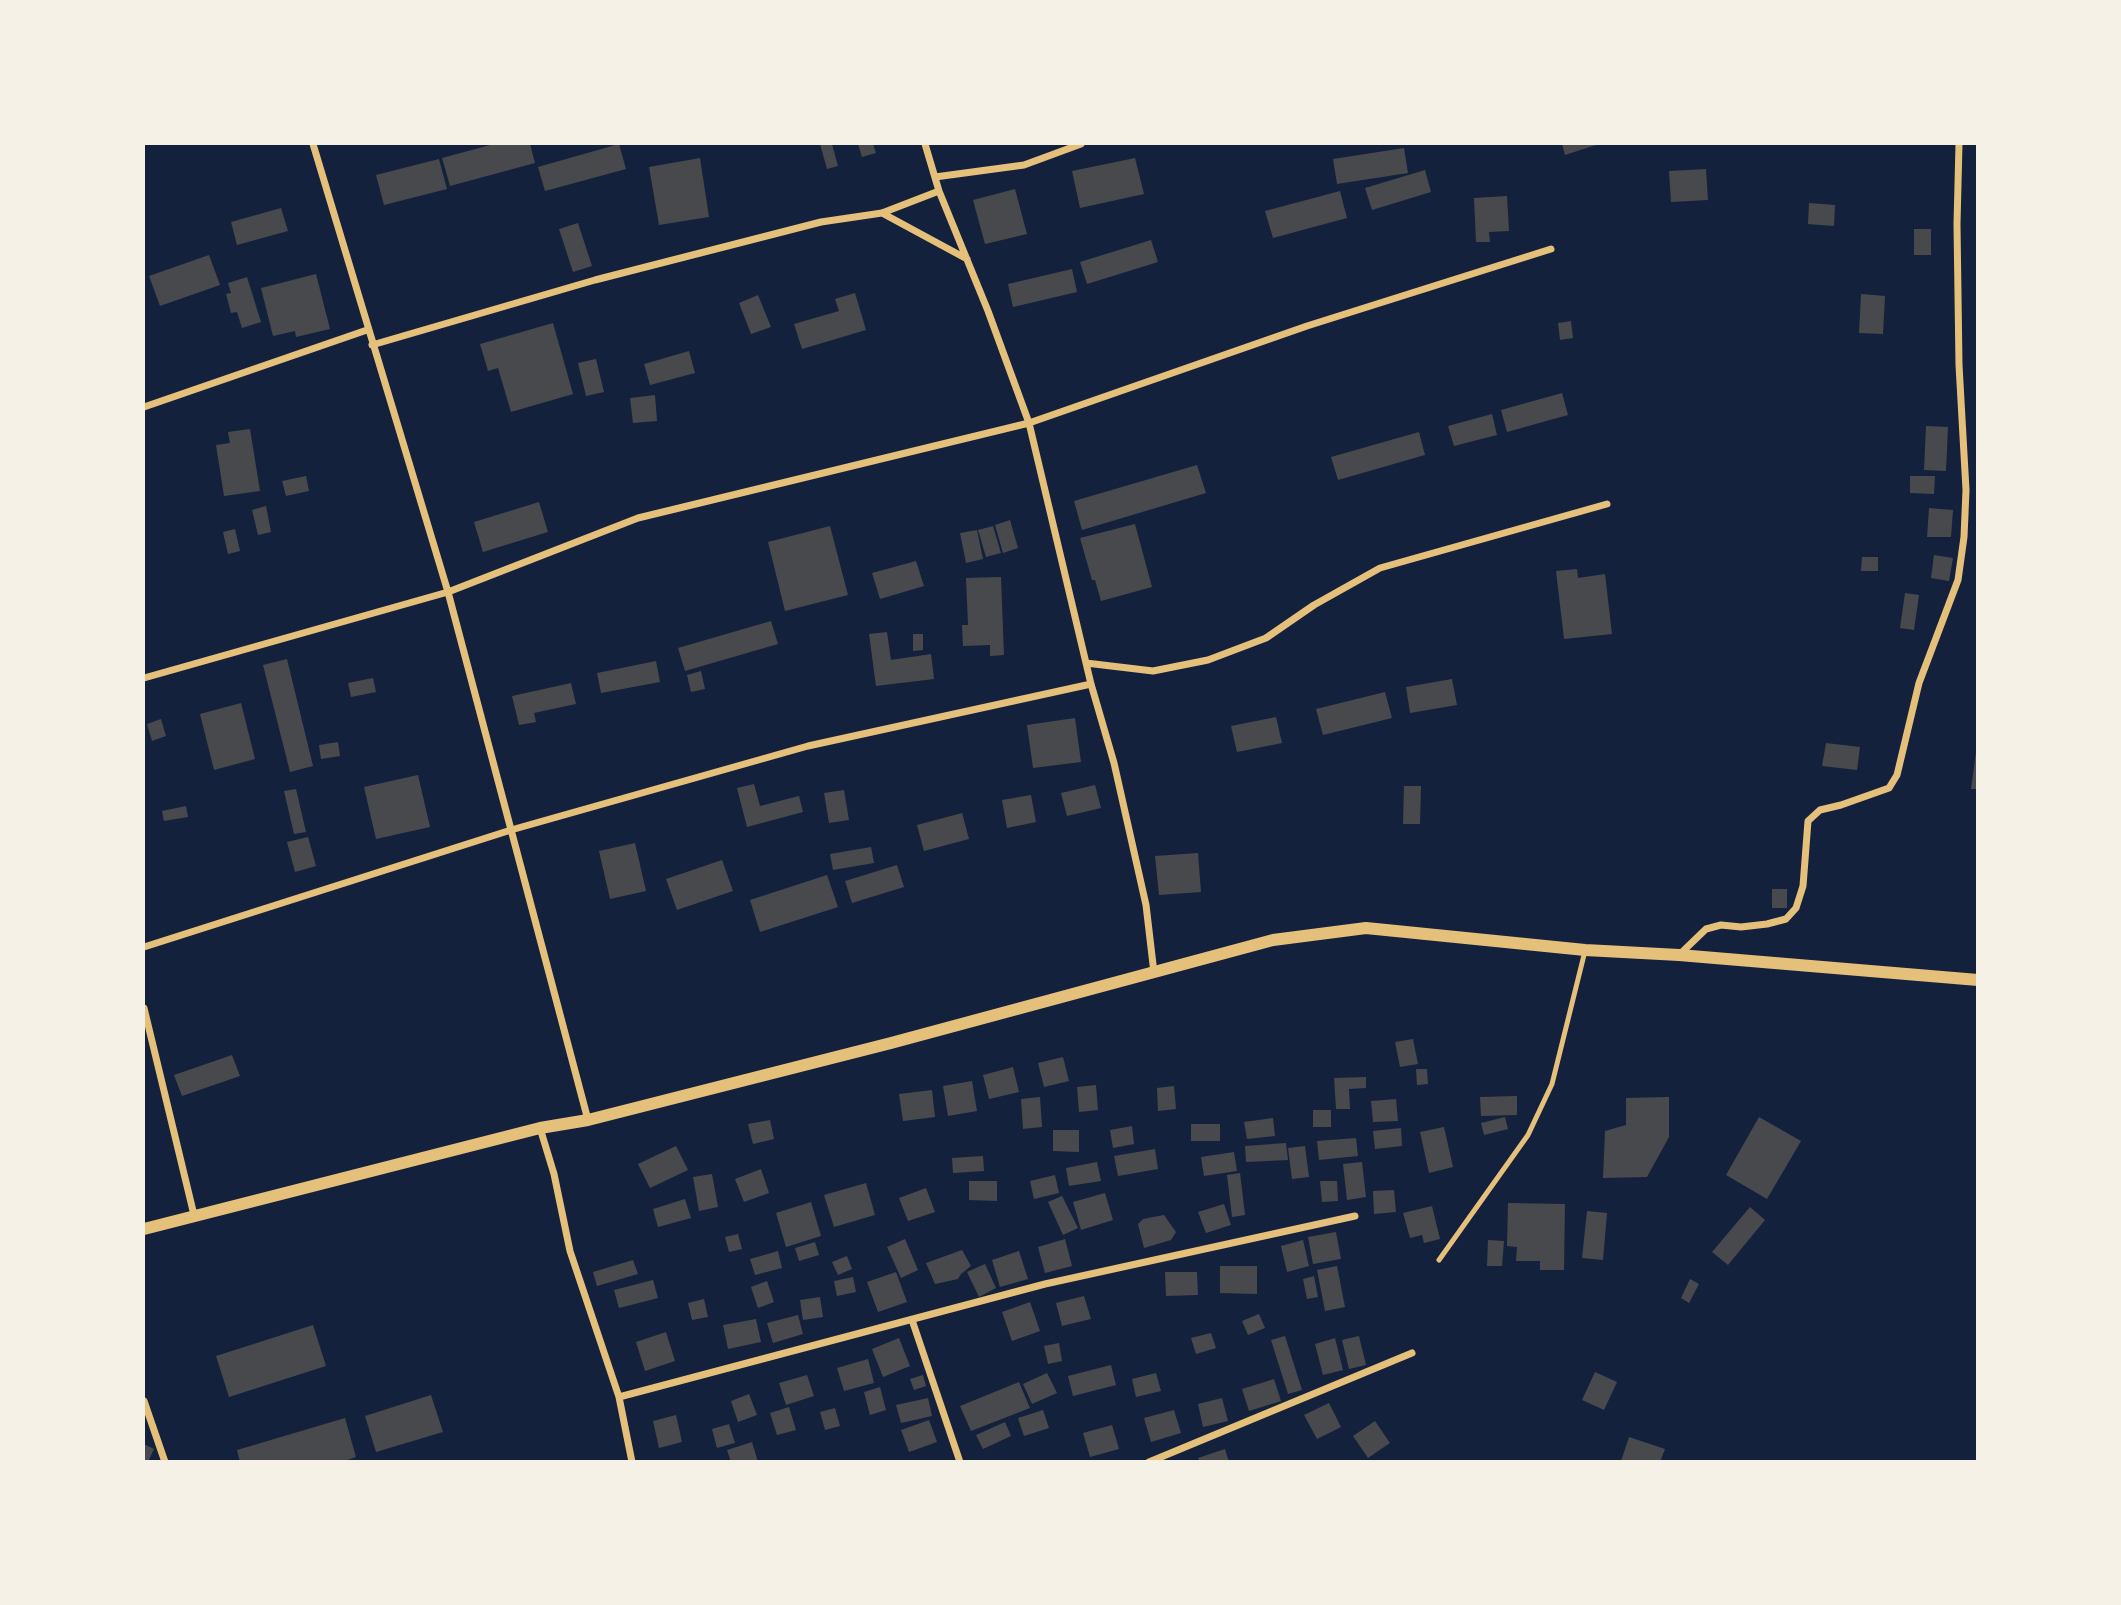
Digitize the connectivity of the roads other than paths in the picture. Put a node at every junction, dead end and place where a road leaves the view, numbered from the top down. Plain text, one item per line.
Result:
1 (313, 144) edge
2 (925, 144) edge
3 (1081, 144) edge
4 (1959, 144) edge
5 (935, 177) junction
6 (939, 191) junction
7 (882, 213) junction
8 (1551, 249) dead end
9 (967, 259) junction
10 (367, 330) junction
11 (372, 345) junction
12 (144, 407) edge
13 (1029, 423) junction
14 (1606, 504) dead end
15 (448, 592) junction
16 (1086, 663) junction
17 (144, 678) edge
18 (1091, 684) junction
19 (511, 830) junction
20 (144, 947) edge
21 (1585, 950) junction
22 (1679, 955) junction
23 (1154, 973) junction
24 (1978, 980) edge
25 (144, 1008) edge
26 (588, 1120) junction
27 (540, 1128) junction
28 (194, 1215) junction
29 (1355, 1216) dead end
30 (144, 1229) edge
31 (1439, 1260) dead end
32 (912, 1320) junction
33 (1412, 1353) dead end
34 (619, 1397) junction
35 (144, 1401) edge
36 (165, 1461) edge
37 (632, 1461) edge
38 (960, 1461) edge
39 (1149, 1461) edge

1 - 10 street
2 - 5 street
3 - 5 street
4 - 22 street
5 - 6 street
6 - 7 street
6 - 9 street
7 - 9 street
7 - 11 street
8 - 13 street
9 - 13 street
10 - 11 street
10 - 12 street
11 - 15 street
13 - 15 street
13 - 16 street
14 - 16 street
15 - 17 street
15 - 19 street
16 - 18 street
18 - 19 street
18 - 23 street
19 - 20 street
19 - 26 street
21 - 22 street
21 - 23 street
21 - 31 lane
22 - 24 street
23 - 26 street
25 - 28 street
26 - 27 street
27 - 28 street
27 - 34 street
28 - 30 street
29 - 32 street
32 - 34 street
32 - 38 street
33 - 39 street
34 - 37 street
35 - 36 street

